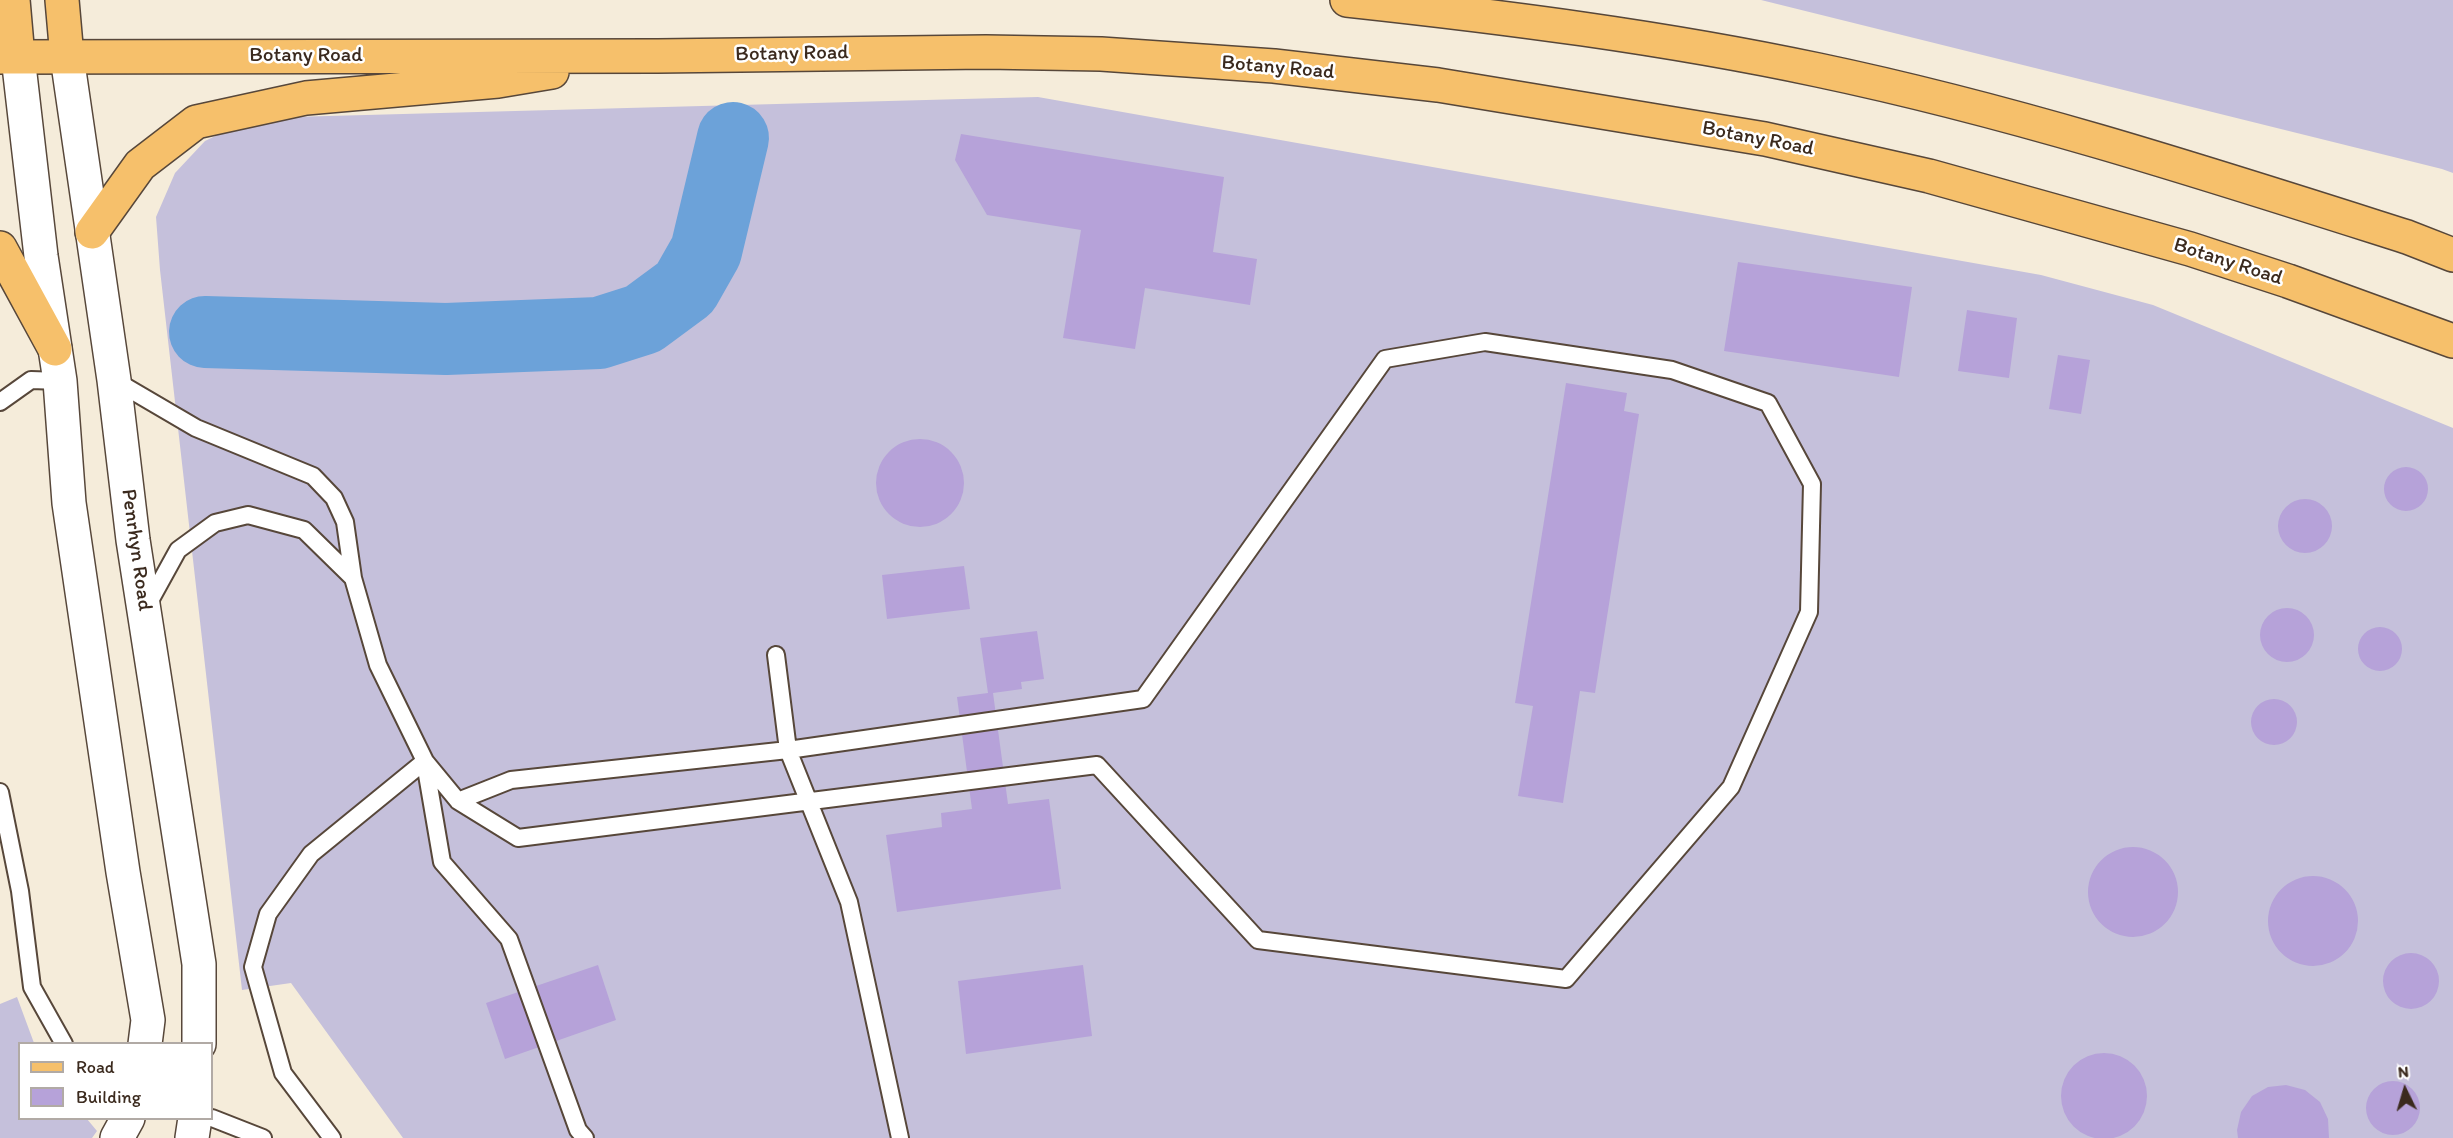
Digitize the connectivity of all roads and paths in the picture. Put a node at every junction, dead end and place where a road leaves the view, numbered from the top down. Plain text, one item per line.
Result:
1 (12, 0) edge
2 (62, 0) edge
3 (1347, 0) edge
4 (658, 56) junction
5 (9, 57) edge
6 (67, 57) junction
7 (92, 232) junction
8 (0, 248) edge
9 (2453, 255) edge
10 (2453, 341) edge
11 (57, 365) junction
12 (114, 380) junction
13 (0, 402) edge
14 (353, 578) junction
15 (144, 612) junction
16 (776, 655) dead end
17 (788, 750) junction
18 (425, 761) junction
19 (0, 792) edge
20 (458, 801) junction
21 (811, 803) junction
22 (147, 1032) edge
23 (200, 1038) edge
24 (63, 1042) edge
25 (213, 1118) edge
26 (127, 1120) edge
27 (195, 1120) edge
28 (117, 1138) edge
29 (192, 1138) edge
30 (263, 1138) edge
31 (332, 1138) edge
32 (585, 1138) edge
33 (900, 1138) edge

1 - 5 main road
2 - 6 main road
3 - 9 main road
4 - 6 main road, Botany Road
4 - 7 main road
4 - 10 main road, Botany Road
5 - 6 main road, Botany Road
5 - 11 street
6 - 7 street, Penrhyn Road
7 - 12 street, Penrhyn Road
8 - 11 main road
11 - 13 lane
11 - 22 street
12 - 14 lane
12 - 15 street, Penrhyn Road
14 - 15 lane
14 - 18 lane
15 - 23 street, Penrhyn Road
16 - 17 lane
17 - 20 lane
17 - 21 lane
17 - 21 lane
18 - 20 lane
18 - 31 lane
18 - 32 lane
19 - 24 lane
20 - 21 lane
21 - 33 lane
25 - 30 lane
26 - 28 street
27 - 29 street

